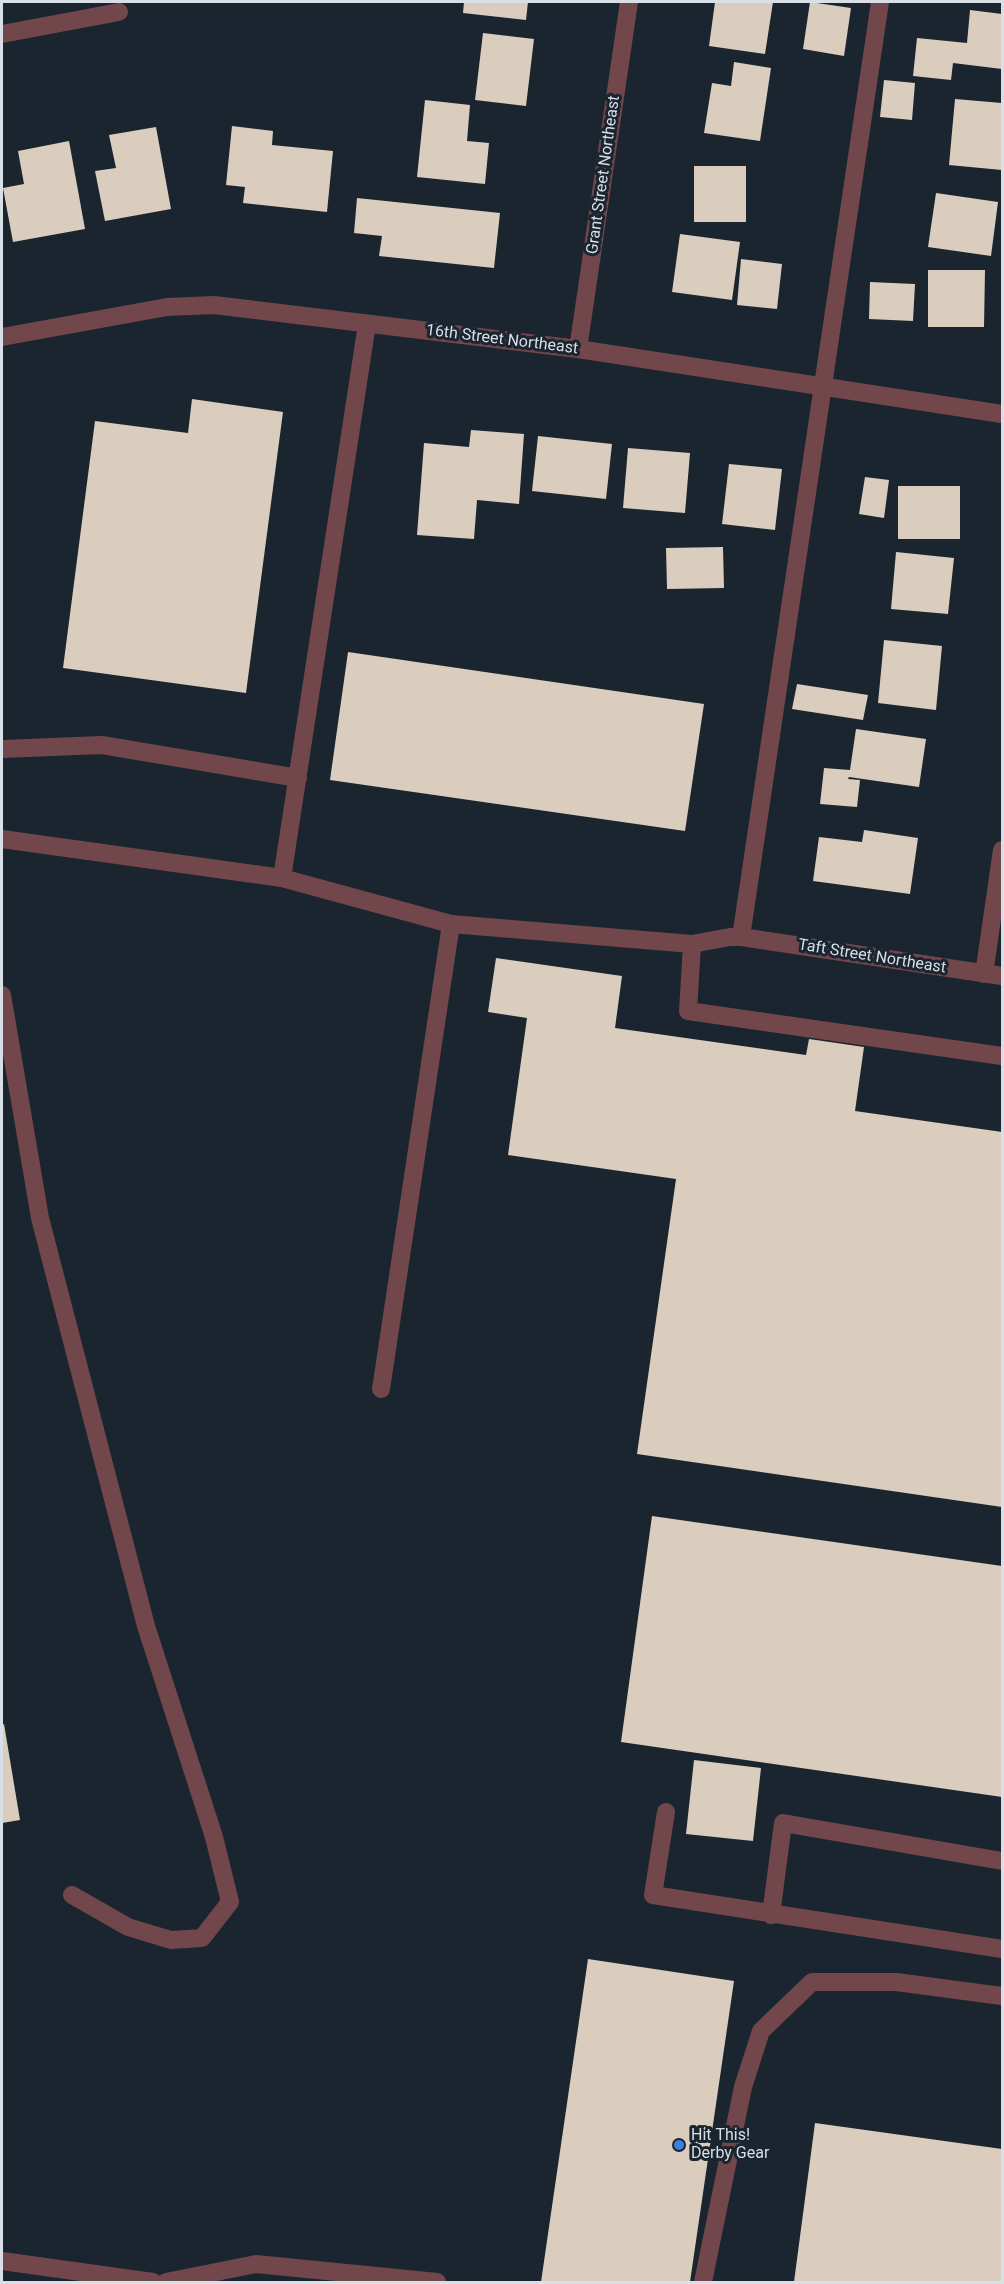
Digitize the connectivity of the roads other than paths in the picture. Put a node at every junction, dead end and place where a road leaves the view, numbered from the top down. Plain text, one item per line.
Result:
1 (629, 2) edge
2 (880, 2) edge
3 (118, 12) dead end
4 (2, 34) edge
5 (367, 324) junction
6 (2, 337) edge
7 (578, 349) junction
8 (822, 386) junction
9 (1002, 414) edge
10 (2, 749) edge
11 (298, 778) junction
12 (2, 839) edge
13 (1002, 850) edge
14 (282, 878) junction
15 (451, 924) junction
16 (741, 937) junction
17 (692, 944) junction
18 (984, 974) junction
19 (1002, 976) edge
20 (2, 995) edge
21 (1002, 1056) edge
22 (381, 1389) dead end
23 (666, 1812) dead end
24 (1002, 1861) edge
25 (72, 1895) dead end
26 (771, 1915) junction
27 (1002, 1949) edge
28 (1002, 1996) edge
29 (2, 2261) edge
30 (153, 2283) edge
31 (166, 2283) edge
32 (437, 2283) edge
33 (703, 2283) edge

1 - 7 street, Grant Street Northeast
2 - 8 street
3 - 4 street
5 - 6 street, 16th Street Northeast
5 - 7 street, 16th Street Northeast
5 - 11 street
7 - 8 street, 16th Street Northeast
8 - 9 street, 16th Street Northeast
8 - 16 street
10 - 11 street
11 - 14 street
12 - 14 street, Taft Street Northeast
13 - 18 street
14 - 15 street, Taft Street Northeast
15 - 17 street, Taft Street Northeast
15 - 22 street
16 - 17 street, Taft Street Northeast
16 - 18 street, Taft Street Northeast
17 - 21 street
18 - 19 street, Taft Street Northeast
20 - 25 street
23 - 26 street
24 - 26 street
26 - 27 street
28 - 33 street
29 - 30 street
31 - 32 street

